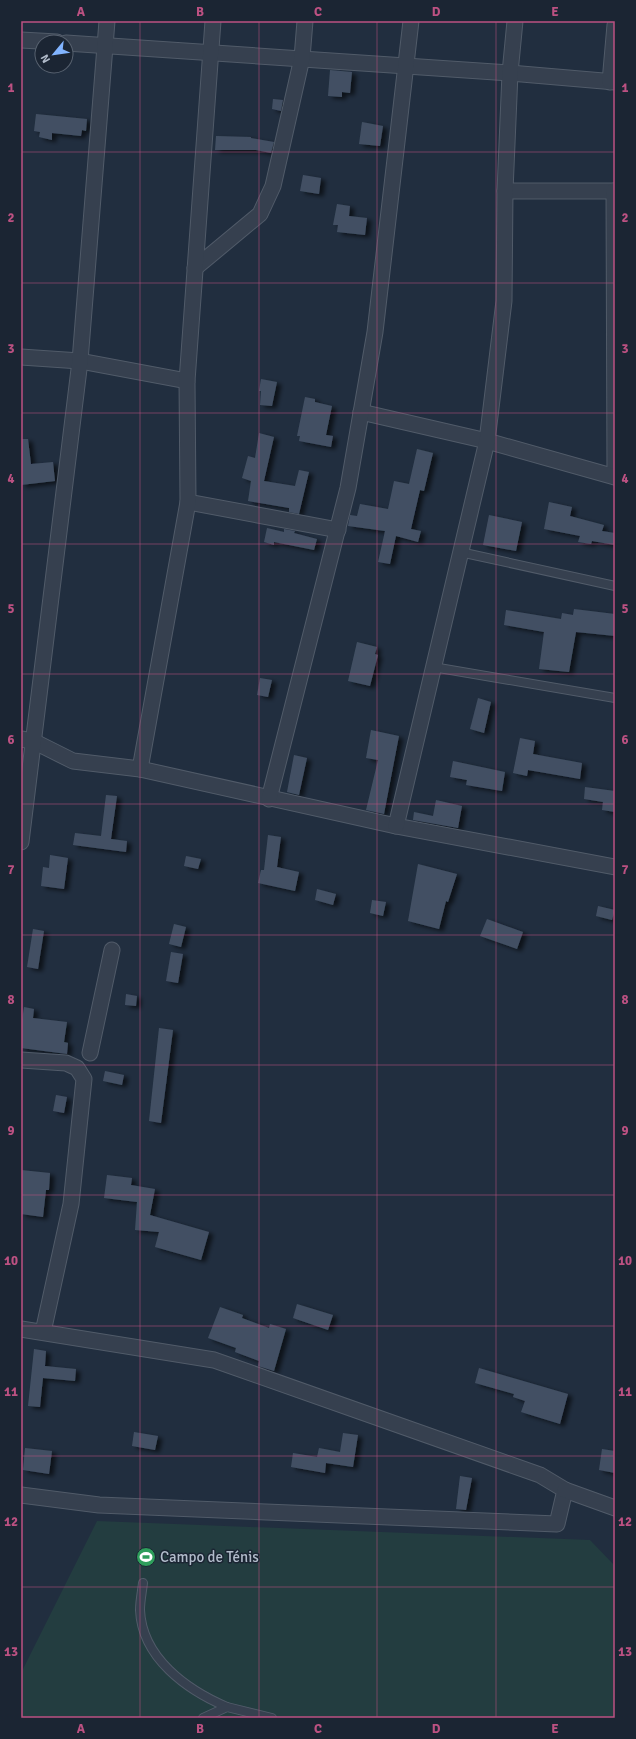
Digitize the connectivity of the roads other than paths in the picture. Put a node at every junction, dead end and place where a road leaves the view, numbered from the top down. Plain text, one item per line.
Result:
1 (107, 21) edge
2 (213, 21) edge
3 (305, 21) edge
4 (411, 21) edge
5 (515, 21) edge
6 (615, 25) edge
7 (21, 40) edge
8 (34, 41) edge
9 (74, 43) edge
10 (105, 45) junction
11 (210, 52) junction
12 (302, 58) junction
13 (407, 66) junction
14 (510, 73) junction
15 (612, 82) edge
16 (615, 190) edge
17 (505, 191) junction
18 (195, 268) junction
19 (21, 357) edge
20 (80, 361) junction
21 (187, 381) junction
22 (361, 412) junction
23 (487, 440) junction
24 (615, 477) edge
25 (188, 502) junction
26 (338, 530) junction
27 (460, 552) junction
28 (615, 586) edge
29 (433, 667) junction
30 (615, 698) edge
31 (27, 740) edge
32 (140, 769) junction
33 (269, 799) junction
34 (396, 826) junction
35 (21, 842) edge
36 (615, 867) edge
37 (112, 950) dead end
38 (90, 1053) dead end
39 (21, 1060) edge
40 (21, 1329) edge
41 (43, 1332) junction
42 (565, 1490) junction
43 (21, 1495) edge
44 (615, 1508) edge
45 (143, 1583) dead end
46 (227, 1707) junction
47 (203, 1718) edge
48 (272, 1718) edge

1 - 10 street
2 - 11 street
3 - 12 street
4 - 13 street
5 - 14 street
6 - 15 street
7 - 8 street
9 - 10 street
10 - 11 street
10 - 20 street
11 - 12 street
11 - 18 street
12 - 13 street
12 - 18 street
13 - 14 street
13 - 22 street
14 - 15 street
14 - 17 street
16 - 17 street
16 - 24 street
17 - 23 street
18 - 21 street
19 - 20 street
20 - 21 street
20 - 31 street
21 - 25 street
22 - 23 street
22 - 26 street
23 - 24 street
23 - 27 street
25 - 26 street
25 - 32 street
26 - 33 street
27 - 28 lane
27 - 29 street
29 - 30 lane
29 - 34 street
31 - 32 street
31 - 35 street
32 - 33 street
33 - 34 street
34 - 36 street
37 - 38 street
39 - 41 street
40 - 41 street
41 - 42 street
42 - 43 street
42 - 44 street
45 - 46 lane
46 - 47 lane
46 - 48 lane

